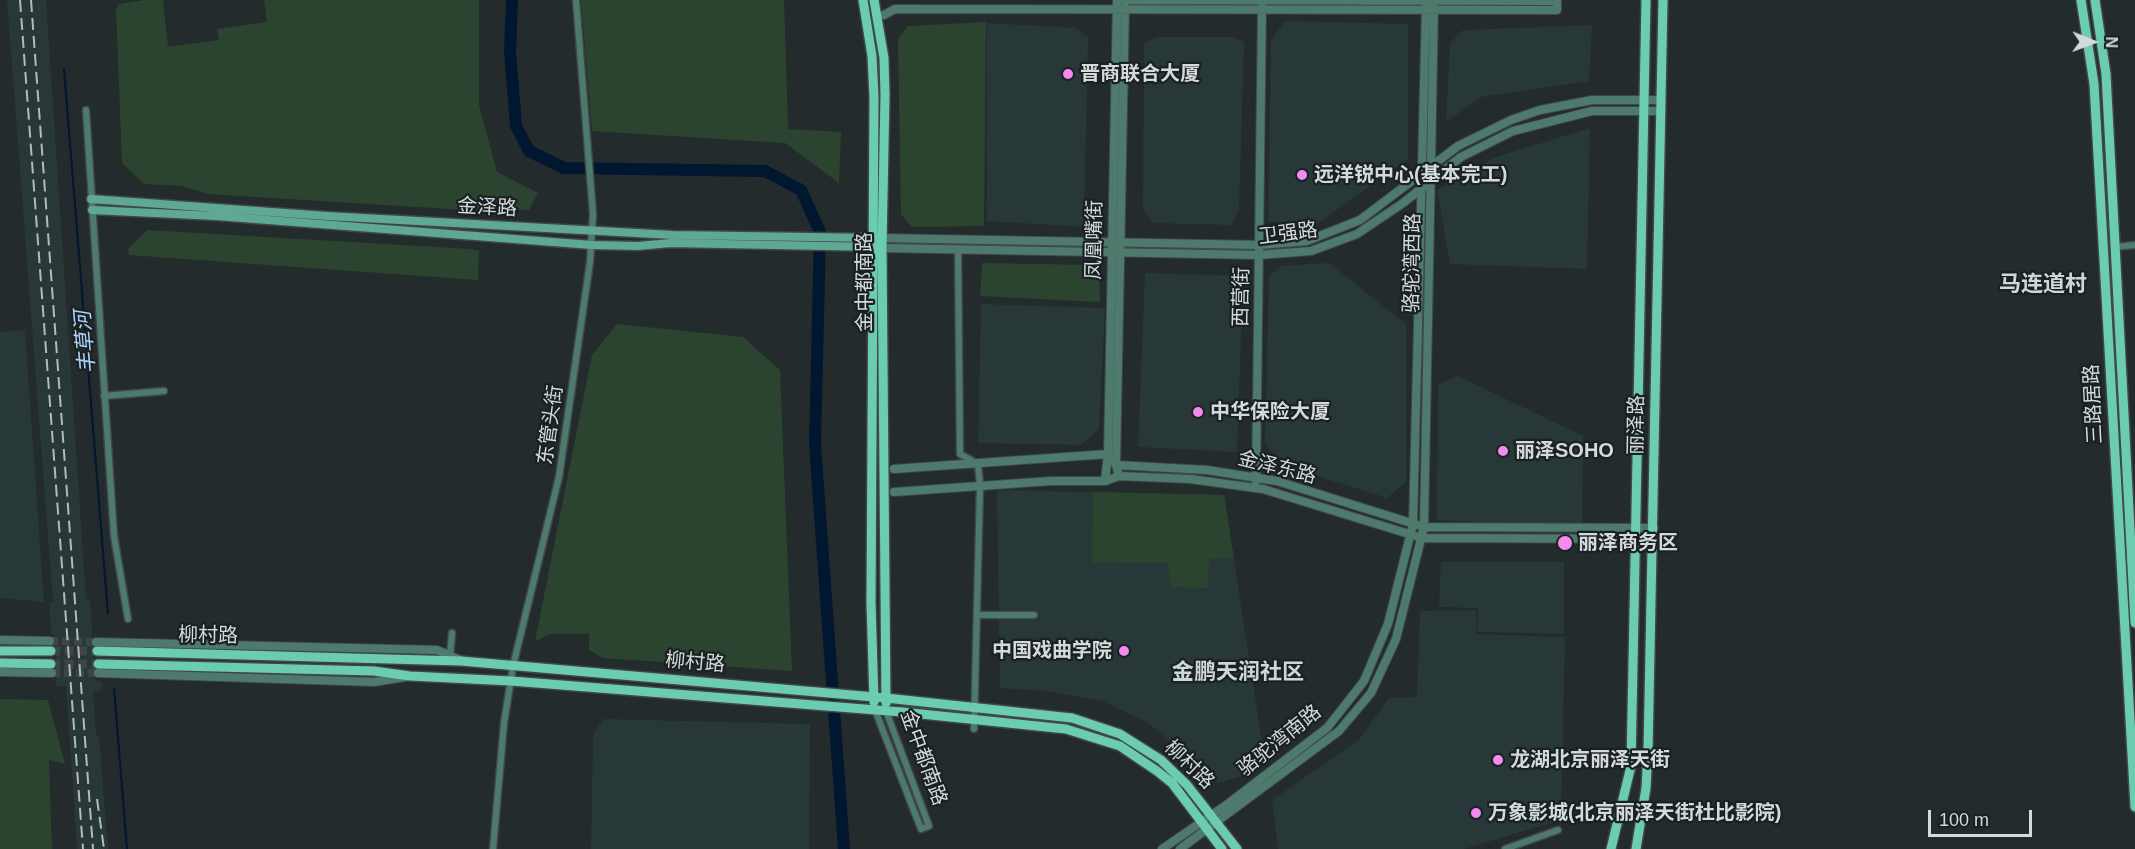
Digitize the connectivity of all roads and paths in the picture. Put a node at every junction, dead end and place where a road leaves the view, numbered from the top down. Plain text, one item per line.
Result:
1 (576, 0) edge
2 (863, 0) edge
3 (874, 0) edge
4 (1646, 0) edge
5 (1663, 0) edge
6 (2082, 0) edge
7 (2095, 0) edge
8 (1557, 1) edge
9 (1122, 4) edge
10 (1262, 4) edge
11 (1430, 4) edge
12 (884, 15) dead end
13 (1644, 100) junction
14 (1660, 100) junction
15 (86, 110) dead end
16 (1644, 111) junction
17 (1660, 111) junction
18 (1431, 166) junction
19 (1423, 172) junction
20 (1431, 178) junction
21 (1423, 186) junction
22 (91, 199) junction
23 (92, 210) junction
24 (592, 231) junction
25 (795, 242) junction
26 (1115, 242) junction
27 (877, 243) junction
28 (1260, 244) junction
29 (2135, 244) edge
30 (592, 245) junction
31 (2115, 247) junction
32 (958, 250) junction
33 (1115, 253) junction
34 (1259, 255) junction
35 (164, 392) dead end
36 (104, 396) junction
37 (1108, 454) junction
38 (978, 464) junction
39 (1116, 465) junction
40 (894, 469) dead end
41 (1119, 476) junction
42 (1256, 477) junction
43 (1105, 481) junction
44 (980, 486) junction
45 (1255, 488) junction
46 (894, 492) dead end
47 (1413, 524) junction
48 (1425, 527) junction
49 (1637, 528) junction
50 (1654, 528) junction
51 (1411, 535) junction
52 (1422, 538) junction
53 (1637, 539) junction
54 (1654, 539) junction
55 (978, 615) junction
56 (1034, 615) dead end
57 (128, 619) dead end
58 (2135, 623) edge
59 (452, 633) dead end
60 (0, 640) edge
61 (51, 646) joint
62 (96, 646) joint
63 (0, 651) edge
64 (450, 656) junction
65 (461, 661) junction
66 (0, 663) edge
67 (513, 666) junction
68 (51, 668) joint
69 (98, 669) tunnel mouth
70 (0, 672) edge
71 (511, 681) junction
72 (874, 697) junction
73 (886, 698) junction
74 (976, 707) junction
75 (874, 710) junction
76 (886, 711) junction
77 (975, 724) junction
78 (2135, 807) edge
79 (1215, 818) junction
80 (1206, 825) junction
81 (1558, 830) dead end
82 (1614, 837) junction
83 (493, 849) edge
84 (1161, 849) edge
85 (1180, 849) edge
86 (1222, 849) edge
87 (1237, 849) edge
88 (1505, 849) edge
89 (1606, 849) edge
90 (1611, 849) edge
91 (1636, 849) edge

1 - 24 street, 东管头街
2 - 27 main road, 金中都南路
3 - 27 main road, 金中都南路
4 - 13 main road, 丽泽路
5 - 14 main road, 丽泽路
6 - 78 main road, 三路居路
7 - 31 main road, 三路居路
8 - 11 street
8 - 11 street
9 - 10 street
9 - 12 street
9 - 26 street, 凤凰嘴街
10 - 11 street
10 - 28 street, 西营街
11 - 18 street, 骆驼湾西路
11 - 19 street, 骆驼湾西路
13 - 14 street, 卫强路
13 - 16 main road, 丽泽路
13 - 18 street, 卫强路
14 - 17 main road, 丽泽路
15 - 22 street
16 - 17 street, 卫强路
16 - 20 street, 卫强路
16 - 49 main road, 丽泽路
17 - 50 main road, 丽泽路
18 - 19 street, 卫强路
18 - 20 street, 骆驼湾西路
19 - 21 street, 骆驼湾西路
19 - 28 street, 卫强路
20 - 21 street, 卫强路
20 - 48 street, 骆驼湾西路
21 - 34 street, 卫强路
21 - 47 street, 骆驼湾西路
22 - 23 street
22 - 24 main road, 金泽路
23 - 30 main road, 金泽路
23 - 36 street
24 - 25 main road, 金泽路
24 - 30 street, 东管头街
25 - 27 main road, 金泽路
25 - 30 main road, 金泽路
26 - 27 street, 卫强路
26 - 28 street, 卫强路
26 - 33 street, 凤凰嘴街
27 - 32 street, 卫强路
27 - 72 main road, 金中都南路
27 - 73 main road, 金中都南路
28 - 34 street, 西营街
29 - 31 street
30 - 67 street, 东管头街
31 - 58 main road, 三路居路
32 - 33 street, 卫强路
32 - 38 street
33 - 34 street, 卫强路
33 - 37 street, 凤凰嘴街
33 - 39 street, 凤凰嘴街
34 - 42 street, 西营街
35 - 36 street
36 - 57 street
37 - 38 street
37 - 39 street
37 - 43 street, 凤凰嘴街
38 - 40 street
38 - 44 street
39 - 41 street, 凤凰嘴街
39 - 42 street, 金泽东路
41 - 43 street, 金泽东路
41 - 45 street, 金泽东路
42 - 45 street, 西营街
42 - 47 street, 金泽东路
43 - 44 street, 金泽东路
44 - 46 street, 金泽东路
44 - 55 street
45 - 51 street, 金泽东路
47 - 48 street, 金泽东路
47 - 51 street, 骆驼湾南路
48 - 49 street, 金泽东路
48 - 52 street, 骆驼湾南路
49 - 50 street, 金泽东路
49 - 53 main road, 丽泽路
50 - 54 main road, 丽泽路
51 - 52 street, 金泽东路
51 - 79 street, 骆驼湾南路
52 - 53 street, 金泽东路
52 - 79 street, 骆驼湾南路
53 - 54 street, 金泽东路
53 - 82 main road, 丽泽路
54 - 91 main road, 丽泽路
55 - 56 street
55 - 74 street
59 - 64 street
60 - 61 street
61 - 63 main road
62 - 64 street
62 - 65 main road, 柳村路
64 - 65 street
65 - 67 main road, 柳村路
66 - 68 main road
67 - 71 street, 东管头街
67 - 72 main road, 柳村路
68 - 70 street
69 - 71 main road, 柳村路
71 - 75 main road, 柳村路
71 - 83 street, 东管头街
72 - 73 main road, 柳村路
72 - 75 main road, 金中都南路
73 - 74 main road, 柳村路
73 - 76 main road, 金中都南路
74 - 77 street
74 - 79 main road, 柳村路
75 - 76 main road, 柳村路
75 - 76 street, 金中都南路
76 - 77 main road, 柳村路
77 - 80 main road, 柳村路
79 - 80 street, 骆驼湾南路
79 - 87 main road, 柳村路
80 - 84 street, 骆驼湾南路
80 - 85 street, 骆驼湾南路
80 - 86 main road, 柳村路
81 - 88 street
82 - 89 street, 丽泽路
82 - 90 main road, 丽泽路

